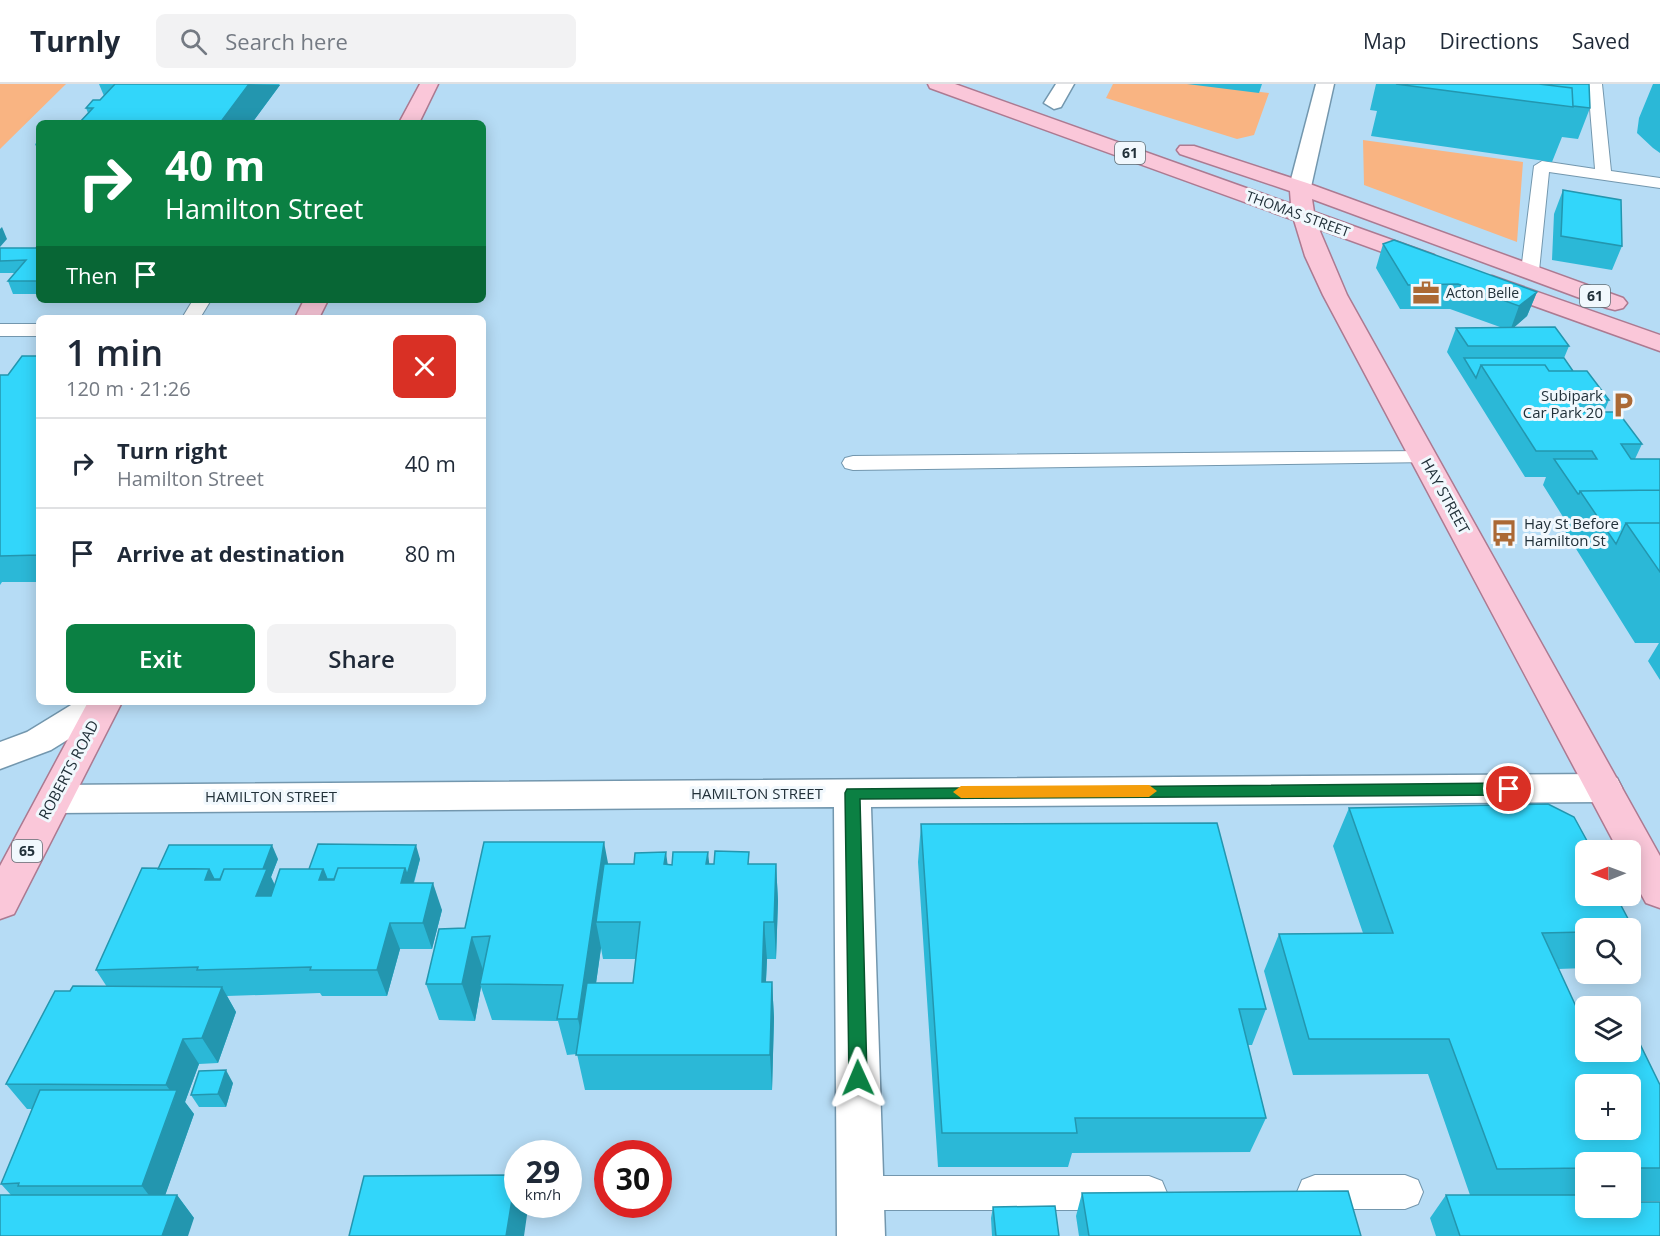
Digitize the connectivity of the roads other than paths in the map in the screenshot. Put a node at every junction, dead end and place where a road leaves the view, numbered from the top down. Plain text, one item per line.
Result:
1 (429, 84) edge
2 (937, 84) edge
3 (1065, 84) edge
4 (1325, 84) edge
5 (1595, 84) edge
6 (1033, 96) dead end
7 (1054, 103) junction
8 (1076, 111) dead end
9 (411, 120) edge
10 (1173, 145) dead end
11 (1603, 174) junction
12 (1660, 183) edge
13 (1299, 187) junction
14 (1302, 216) junction
15 (1452, 269) edge
16 (1530, 271) junction
17 (1474, 277) edge
18 (1660, 320) edge
19 (0, 330) edge
20 (36, 330) edge
21 (1660, 343) edge
22 (1423, 456) junction
23 (853, 463) dead end
24 (98, 705) edge
25 (102, 705) edge
26 (0, 756) edge
27 (1604, 788) junction
28 (852, 793) junction
29 (55, 799) junction
30 (1660, 892) edge
31 (0, 903) edge
32 (1177, 1192) edge
33 (1285, 1192) edge
34 (1405, 1192) dead end
35 (860, 1193) junction
36 (861, 1236) edge

1 - 9 main road
2 - 14 main road, THOMAS STREET / 61
3 - 7 street
4 - 13 street, HAY STREET
5 - 11 lane
6 - 7 main road
7 - 8 main road
10 - 13 main road, THOMAS STREET / 61
11 - 12 lane
11 - 16 lane
13 - 14 main road, HAY STREET
13 - 16 main road, THOMAS STREET / 61
14 - 15 main road, THOMAS STREET / 61
14 - 22 main road, HAY STREET
16 - 18 main road, THOMAS STREET / 61
17 - 21 main road, 61
19 - 20 lane
22 - 23 lane
22 - 27 main road, HAY STREET
24 - 26 street
25 - 29 main road, ROBERTS ROAD / 65
27 - 28 street, HAMILTON STREET
27 - 30 main road, HAY STREET
28 - 29 street, HAMILTON STREET
28 - 35 street
29 - 31 main road, ROBERTS ROAD / 65
32 - 35 lane
33 - 34 lane
35 - 36 street

